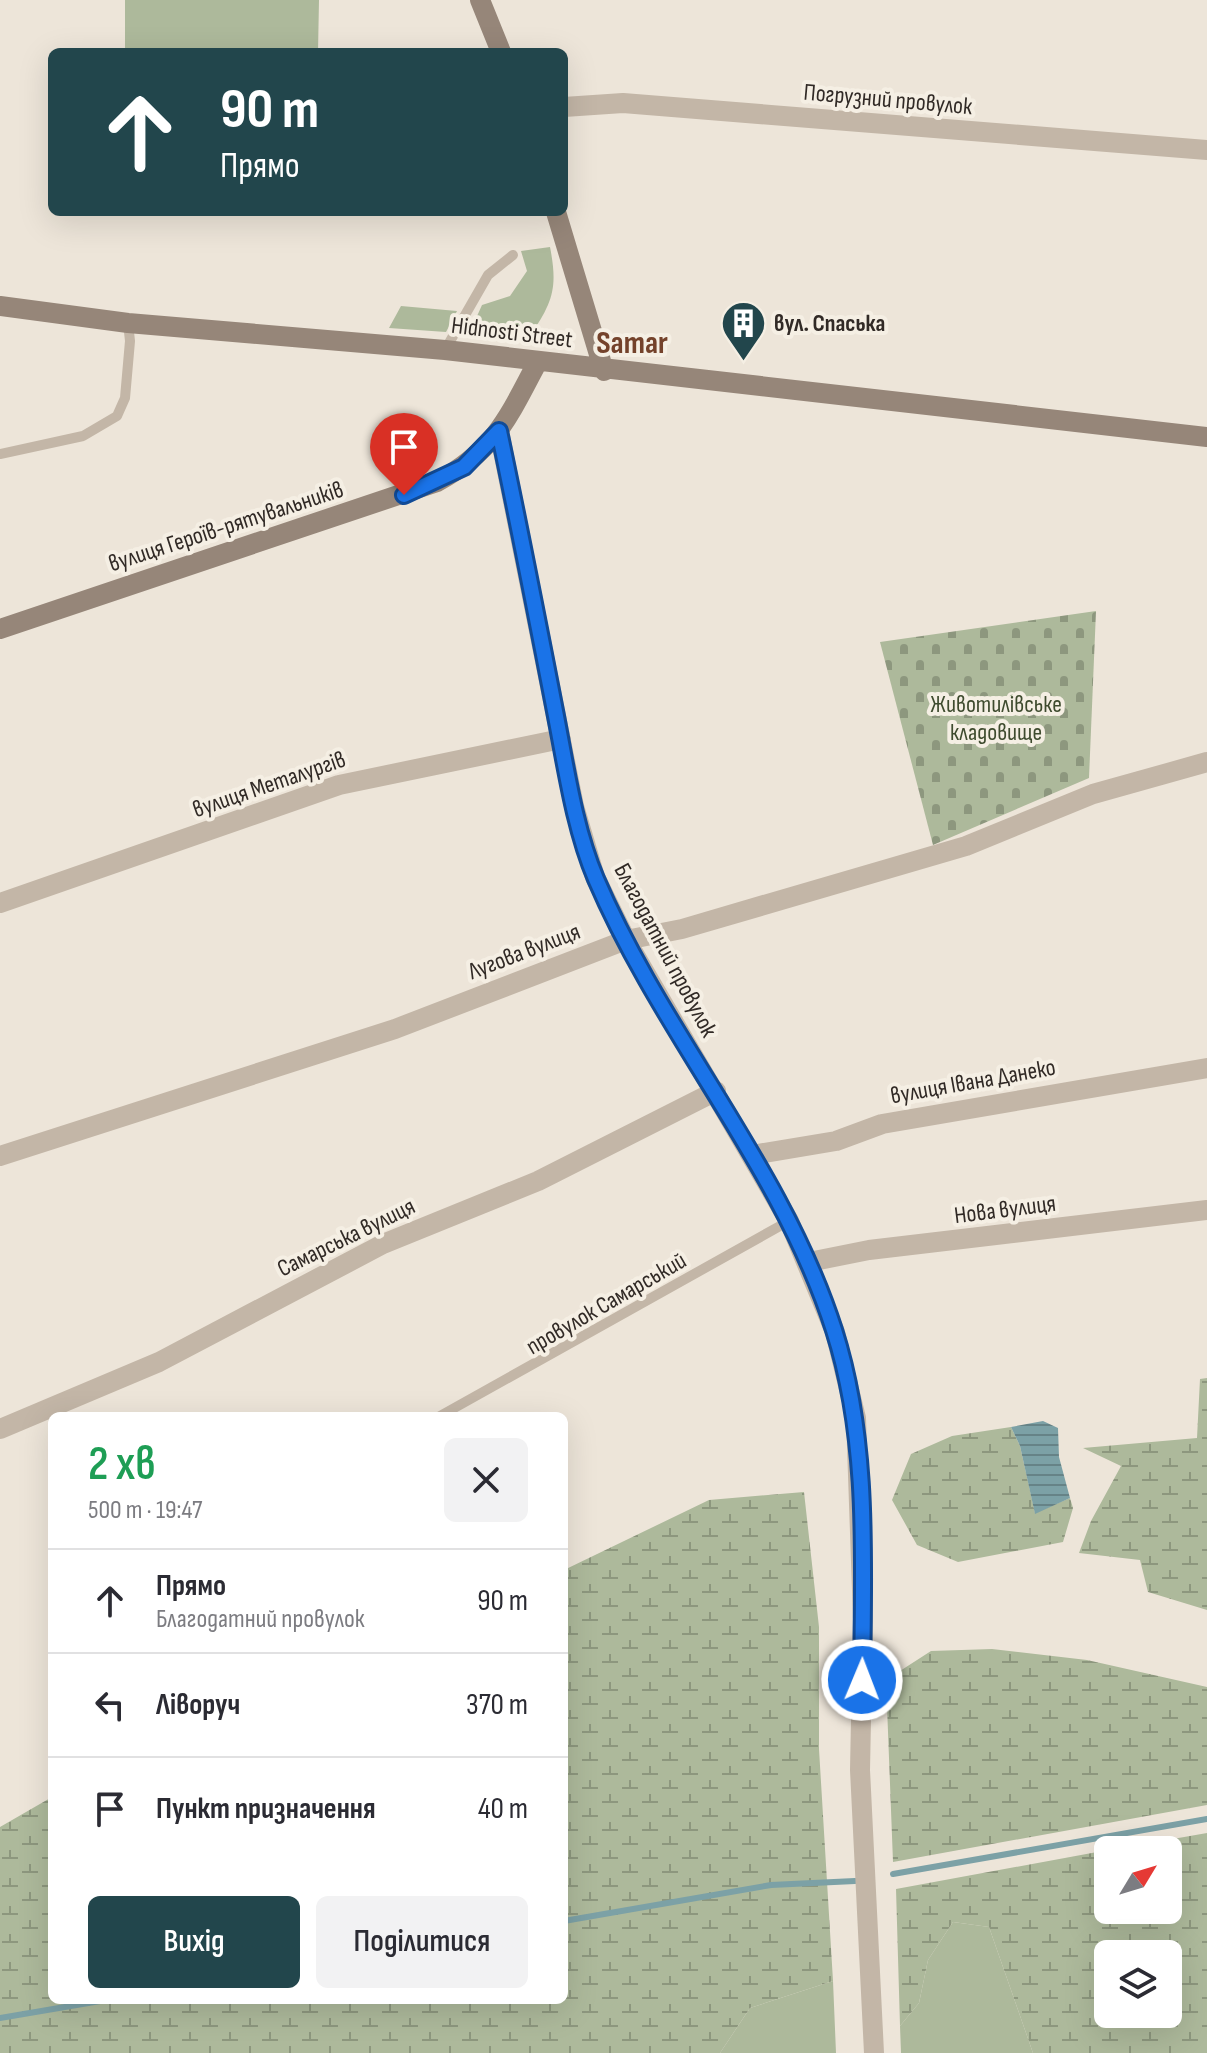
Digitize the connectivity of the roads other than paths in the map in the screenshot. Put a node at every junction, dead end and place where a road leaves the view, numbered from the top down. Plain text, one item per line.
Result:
1 (480, 0) edge
2 (499, 48) edge
3 (568, 107) edge
4 (1207, 150) edge
5 (557, 216) edge
6 (513, 255) dead end
7 (0, 306) edge
8 (128, 323) junction
9 (445, 350) junction
10 (538, 361) junction
11 (604, 371) junction
12 (499, 431) junction
13 (1207, 437) edge
14 (0, 454) edge
15 (0, 629) edge
16 (561, 739) junction
17 (1207, 762) edge
18 (0, 903) edge
19 (626, 940) junction
20 (1207, 1068) edge
21 (716, 1091) junction
22 (752, 1155) junction
23 (0, 1156) edge
24 (1207, 1210) edge
25 (789, 1221) junction
26 (809, 1262) junction
27 (447, 1412) edge
28 (0, 1429) edge
29 (874, 2053) edge

1 - 2 main road
3 - 4 street, Погрузний провулок
5 - 11 main road
6 - 9 lane
7 - 8 main road, Hidnosti Street
8 - 9 main road, Hidnosti Street
8 - 14 lane
9 - 10 main road, Hidnosti Street
10 - 11 main road, Hidnosti Street
10 - 12 main road, вулиця Героїв-рятувальників
11 - 13 main road, Hidnosti Street
12 - 15 main road, вулиця Героїв-рятувальників
12 - 16 street, Благодатний провулок
16 - 18 street, вулиця Металургів
16 - 19 street, Благодатний провулок
17 - 19 street, Лугова вулиця
19 - 21 street, Благодатний провулок
19 - 23 street, Лугова вулиця
20 - 22 street, вулиця Івана Данеко
21 - 22 street, Благодатний провулок
21 - 28 street, Самарська вулиця
22 - 25 street, Благодатний провулок
24 - 26 street, Нова вулиця
25 - 26 street, Благодатний провулок
25 - 27 lane, провулок Самарський
26 - 29 street, Благодатний провулок

